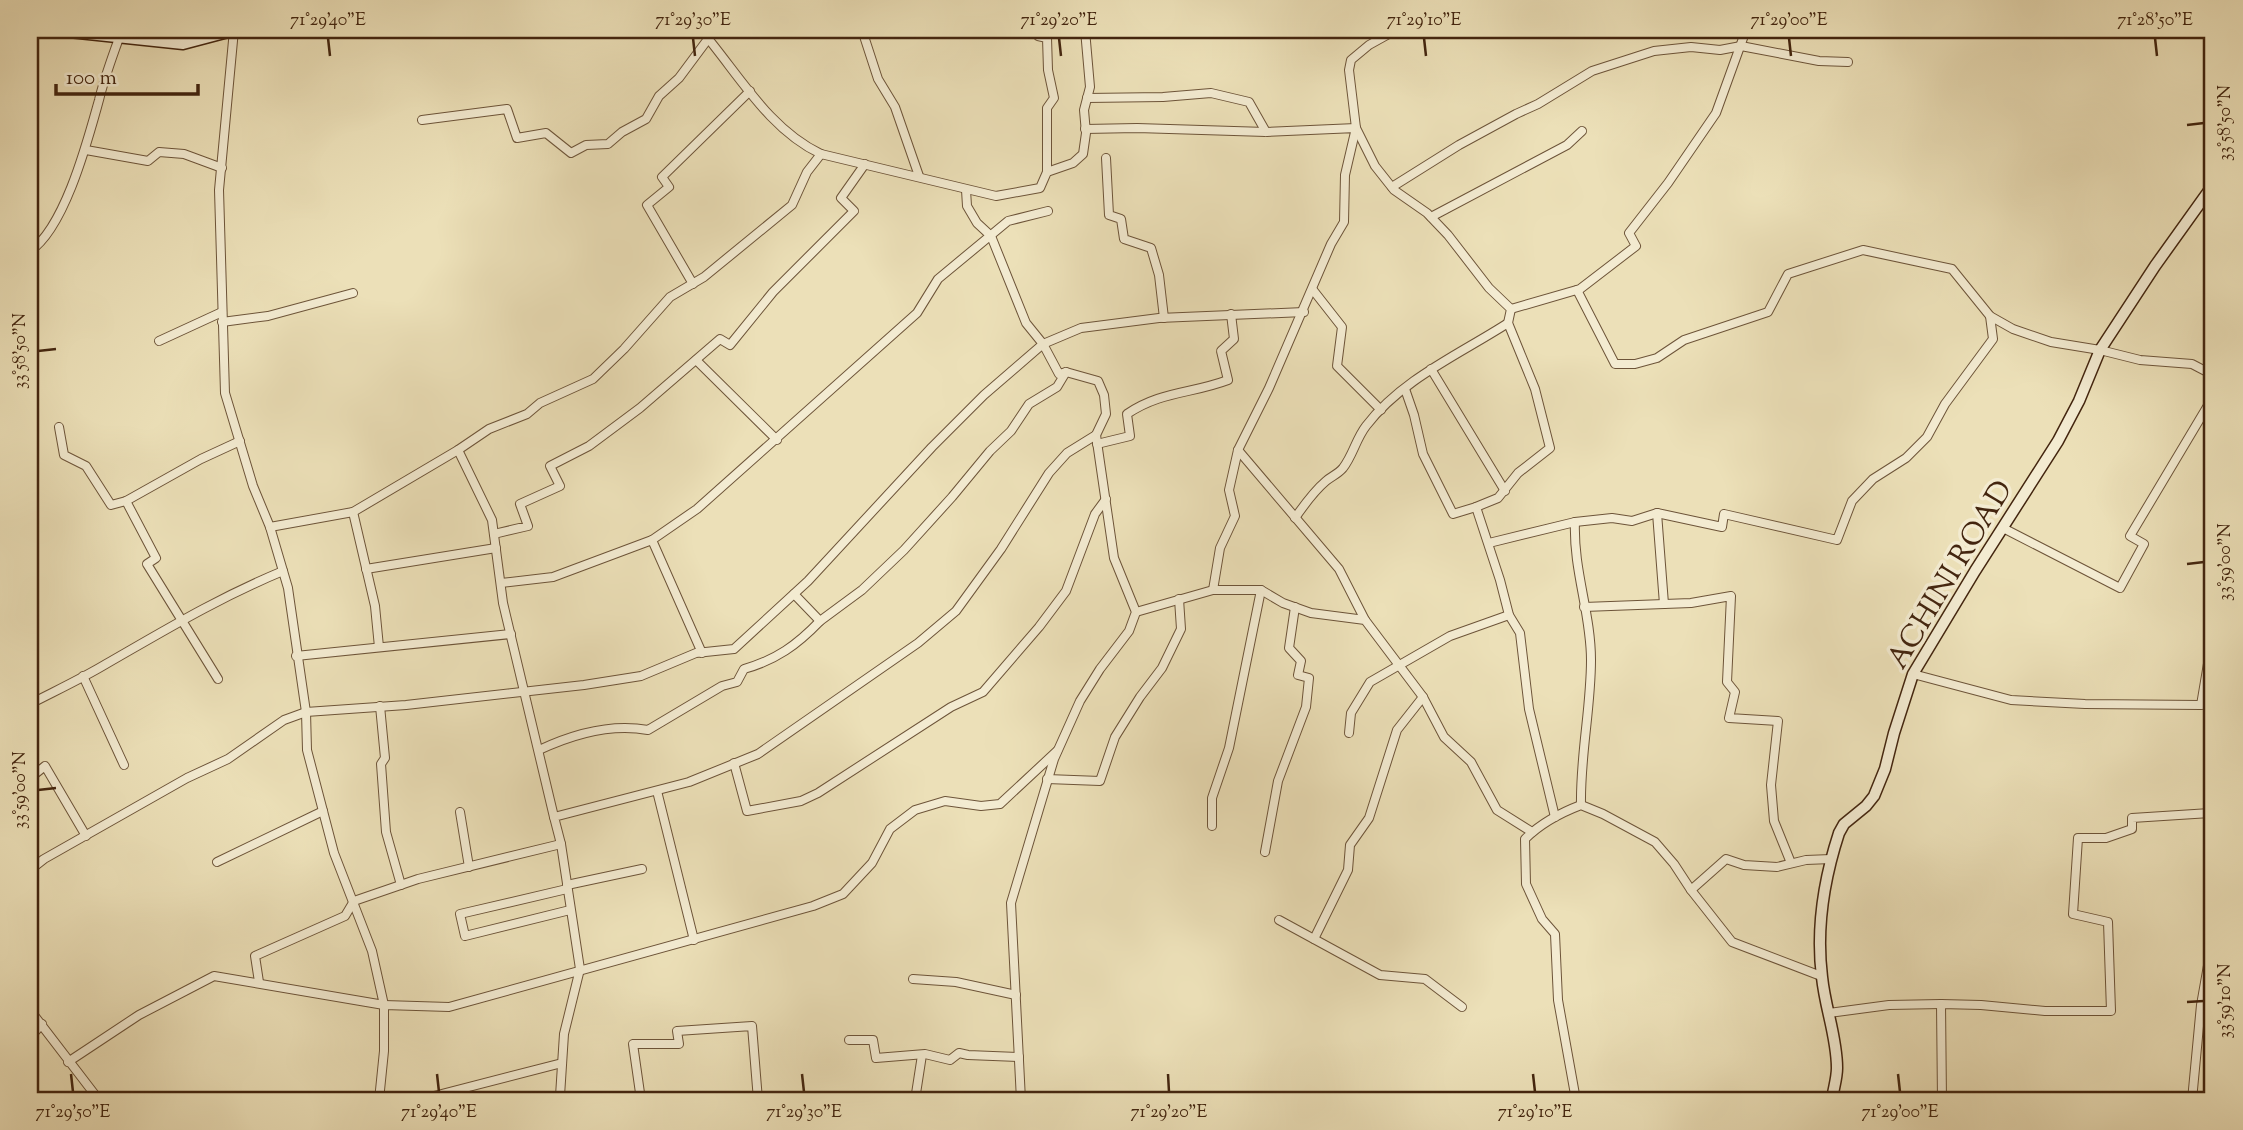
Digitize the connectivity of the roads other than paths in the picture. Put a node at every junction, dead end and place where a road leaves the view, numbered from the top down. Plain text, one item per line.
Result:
1 (50, 30) edge
2 (235, 30) edge
3 (701, 30) edge
4 (862, 30) edge
5 (1036, 30) edge
6 (1085, 30) edge
7 (1396, 30) edge
8 (1746, 30) edge
9 (119, 38) junction
10 (708, 39) junction
11 (1741, 46) junction
12 (1848, 62) dead end
13 (750, 91) junction
14 (1087, 98) junction
15 (422, 120) dead end
16 (1356, 128) junction
17 (1085, 129) junction
18 (1582, 131) dead end
19 (1266, 132) junction
20 (86, 150) junction
21 (821, 154) junction
22 (1106, 158) dead end
23 (866, 164) junction
24 (222, 168) junction
25 (1046, 172) junction
26 (919, 176) junction
27 (2213, 185) edge
28 (1392, 187) junction
29 (966, 190) junction
30 (1048, 211) dead end
31 (1431, 217) junction
32 (991, 236) junction
33 (30, 251) edge
34 (692, 284) junction
35 (1312, 290) junction
36 (1577, 290) junction
37 (352, 293) dead end
38 (1511, 309) junction
39 (222, 312) junction
40 (1304, 312) junction
41 (1231, 314) junction
42 (1990, 316) junction
43 (1164, 318) junction
44 (222, 322) junction
45 (1508, 323) junction
46 (159, 341) dead end
47 (1043, 344) junction
48 (2100, 350) junction
49 (696, 360) junction
50 (1431, 369) junction
51 (1066, 372) junction
52 (2213, 375) edge
53 (1405, 389) junction
54 (2213, 397) edge
55 (1381, 410) junction
56 (58, 428) dead end
57 (776, 440) junction
58 (1097, 440) junction
59 (240, 441) junction
60 (458, 450) junction
61 (1238, 450) junction
62 (1505, 491) junction
63 (1106, 499) junction
64 (126, 501) junction
65 (1476, 507) junction
66 (353, 512) junction
67 (1657, 513) junction
68 (1295, 518) junction
69 (1575, 522) junction
70 (270, 527) junction
71 (2003, 528) junction
72 (494, 534) junction
73 (652, 540) junction
74 (1489, 543) junction
75 (496, 548) junction
76 (366, 569) junction
77 (283, 571) junction
78 (501, 583) junction
79 (1213, 590) junction
80 (1261, 590) junction
81 (794, 594) junction
82 (1179, 599) junction
83 (1664, 604) junction
84 (1295, 607) junction
85 (1584, 607) junction
86 (1136, 612) junction
87 (1509, 615) junction
88 (181, 619) junction
89 (1365, 620) junction
90 (820, 621) junction
91 (511, 634) junction
92 (2213, 634) edge
93 (379, 647) junction
94 (702, 653) junction
95 (296, 656) junction
96 (1400, 664) junction
97 (1913, 674) junction
98 (83, 676) junction
99 (218, 679) dead end
100 (525, 690) junction
101 (1423, 697) junction
102 (30, 704) edge
103 (380, 706) junction
104 (306, 712) junction
105 (1349, 733) dead end
106 (539, 750) junction
107 (1057, 751) junction
108 (734, 763) junction
109 (124, 765) dead end
110 (30, 778) edge
111 (1047, 779) junction
112 (657, 791) junction
113 (1581, 805) junction
114 (323, 811) junction
115 (460, 812) dead end
116 (554, 817) junction
117 (1555, 817) junction
118 (1212, 826) dead end
119 (1532, 831) junction
120 (86, 836) junction
121 (561, 845) junction
122 (1265, 852) dead end
123 (1831, 859) junction
124 (217, 862) dead end
125 (1791, 863) junction
126 (469, 867) junction
127 (642, 869) dead end
128 (30, 870) edge
129 (401, 885) junction
130 (567, 887) junction
131 (1691, 890) junction
132 (354, 901) junction
133 (570, 909) junction
134 (1279, 920) dead end
135 (1314, 939) junction
136 (694, 940) junction
137 (580, 969) junction
138 (1821, 976) junction
139 (913, 979) dead end
140 (259, 982) junction
141 (1016, 995) junction
142 (1941, 1004) junction
143 (384, 1005) junction
144 (1462, 1007) dead end
145 (30, 1010) edge
146 (1829, 1013) junction
147 (42, 1024) junction
148 (30, 1037) edge
149 (849, 1040) dead end
150 (922, 1055) junction
151 (1019, 1057) junction
152 (68, 1062) junction
153 (562, 1063) junction
154 (561, 1098) edge
155 (99, 1100) edge
156 (379, 1100) edge
157 (431, 1100) edge
158 (546, 1100) edge
159 (642, 1100) edge
160 (758, 1100) edge
161 (915, 1100) edge
162 (1021, 1100) edge
163 (1576, 1100) edge
164 (1832, 1100) edge
165 (1942, 1100) edge
166 (2192, 1100) edge

1 - 9 main road
2 - 9 main road
2 - 24 street
3 - 10 street
4 - 26 street
5 - 25 street
6 - 14 street
7 - 16 street
8 - 11 street
9 - 20 street
10 - 13 street
10 - 15 street
11 - 12 street
11 - 28 street
11 - 36 street
13 - 21 street
13 - 34 street
14 - 17 street
14 - 19 street
16 - 19 street
16 - 28 street
16 - 35 street
17 - 19 street
17 - 25 street
18 - 31 street
20 - 24 street
20 - 33 street
21 - 23 street
21 - 34 street
22 - 43 street
23 - 26 street
23 - 49 street
24 - 39 street
25 - 29 street
26 - 29 street
27 - 48 main road, ACHINI ROAD
28 - 31 street
29 - 32 street
30 - 32 street
31 - 38 street
32 - 47 street
32 - 57 street
34 - 60 street
35 - 40 street
35 - 55 street
36 - 38 street
36 - 42 street
37 - 44 street
38 - 45 street
39 - 44 street
39 - 46 street
40 - 41 street
40 - 61 street
41 - 43 street
41 - 58 street
42 - 48 street
42 - 67 street
43 - 47 street
44 - 59 street
45 - 50 street
45 - 62 street
47 - 51 street
47 - 81 street
48 - 52 street
48 - 71 main road, ACHINI ROAD
49 - 57 street
49 - 72 street
50 - 53 street
50 - 62 street
51 - 58 street
51 - 90 street
53 - 55 street
53 - 65 street
54 - 71 street
55 - 68 street
56 - 64 street
57 - 73 street
58 - 63 street
58 - 108 street
59 - 64 street
59 - 70 street
60 - 66 street
60 - 72 street
61 - 68 street
61 - 79 street
62 - 65 street
63 - 86 street
63 - 108 street
64 - 88 street
65 - 74 street
66 - 70 street
66 - 76 street
67 - 69 street
67 - 83 street
68 - 89 street
69 - 74 street
69 - 85 street
70 - 77 street
71 - 97 main road, ACHINI ROAD
72 - 75 street
73 - 78 street
73 - 94 street
74 - 87 street
75 - 76 street
75 - 78 street
76 - 93 street
77 - 88 street
77 - 95 street
78 - 91 street
79 - 80 street
79 - 82 street
80 - 84 street
80 - 118 street
81 - 90 street
81 - 94 street
82 - 86 street
82 - 111 street
83 - 85 street
83 - 125 street
84 - 89 street
84 - 122 street
85 - 113 street
86 - 107 street
87 - 96 street
87 - 117 street
88 - 98 street
88 - 99 street
89 - 96 street
90 - 106 street
91 - 93 street
91 - 100 street
92 - 97 street
93 - 95 street
94 - 100 street
95 - 104 street
96 - 101 street
96 - 105 street
97 - 123 main road, ACHINI ROAD
98 - 102 street
98 - 109 street
100 - 103 street
100 - 106 street
101 - 119 street
101 - 135 street
103 - 104 street
103 - 129 street
104 - 114 street
104 - 120 street
106 - 116 street
107 - 111 street
107 - 136 street
108 - 112 street
110 - 120 street
111 - 141 street
112 - 116 street
112 - 136 street
113 - 117 street
113 - 131 street
114 - 124 street
114 - 132 street
115 - 126 street
116 - 121 street
117 - 119 street
119 - 163 street
120 - 128 street
121 - 126 street
121 - 130 street
123 - 125 street
123 - 138 main road, ACHINI ROAD
125 - 131 street
126 - 129 street
127 - 130 street
129 - 132 street
130 - 133 street
130 - 133 street
131 - 138 street
132 - 140 street
132 - 143 street
133 - 137 street
134 - 135 street
135 - 144 street
136 - 137 street
137 - 143 street
137 - 153 street
138 - 146 main road, ACHINI ROAD
139 - 141 street
140 - 143 street
140 - 152 street
141 - 151 street
142 - 146 street
142 - 165 street
142 - 166 street
143 - 156 street
145 - 147 street
146 - 164 main road, ACHINI ROAD
147 - 148 street
147 - 152 street
149 - 150 street
150 - 151 street
150 - 161 street
151 - 162 street
152 - 155 street
153 - 154 street
153 - 157 street
154 - 158 street
159 - 160 street

